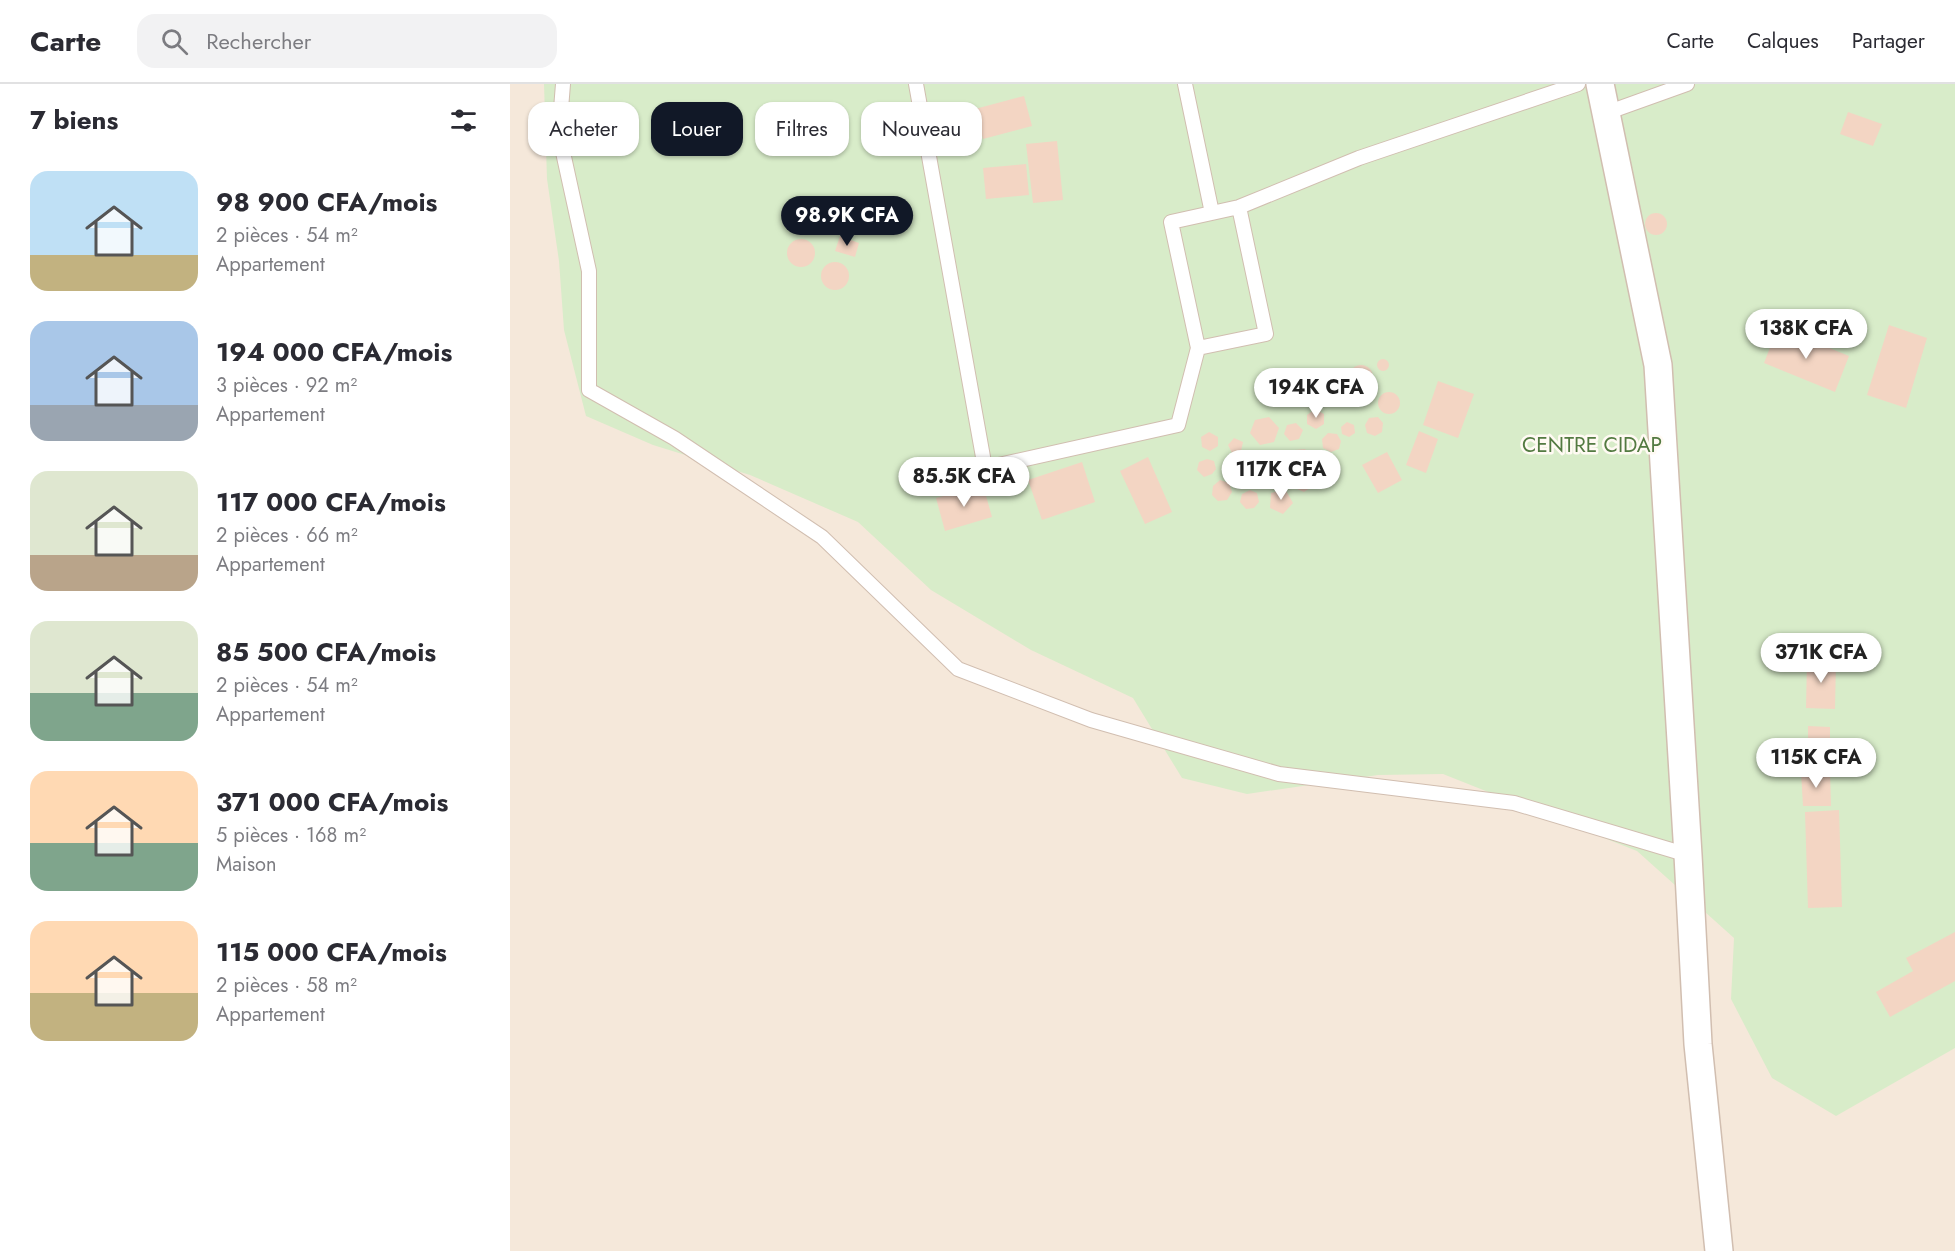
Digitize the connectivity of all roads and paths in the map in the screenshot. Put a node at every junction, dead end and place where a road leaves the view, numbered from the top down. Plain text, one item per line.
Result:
1 (563, 84) edge
2 (916, 84) edge
3 (1185, 84) edge
4 (1578, 84) edge
5 (1600, 84) edge
6 (1687, 84) edge
7 (1606, 113) junction
8 (1239, 207) junction
9 (1212, 213) junction
10 (1198, 348) junction
11 (1688, 855) junction
12 (1719, 1251) edge

1 - 11 lane
2 - 10 lane
3 - 9 lane
4 - 8 lane
5 - 7 street
6 - 7 lane
7 - 11 street
8 - 9 lane
8 - 10 lane
9 - 10 lane
11 - 12 street

